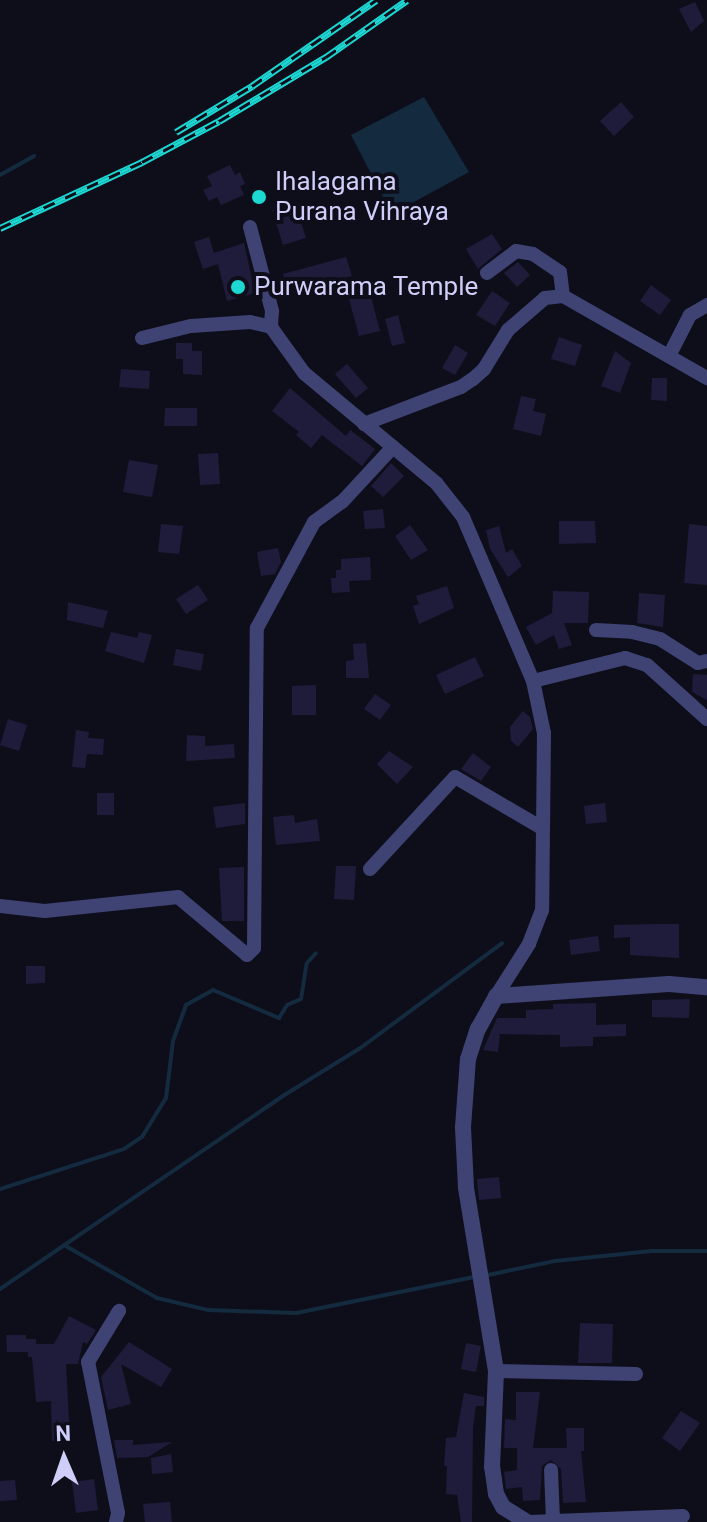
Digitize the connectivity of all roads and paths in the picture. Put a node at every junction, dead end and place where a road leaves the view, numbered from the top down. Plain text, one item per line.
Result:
1 (250, 227) dead end
2 (487, 273) dead end
3 (563, 296) junction
4 (707, 305) edge
5 (271, 327) junction
6 (142, 338) dead end
7 (669, 356) junction
8 (707, 378) edge
9 (364, 424) junction
10 (393, 447) junction
11 (596, 630) dead end
12 (707, 661) edge
13 (533, 681) junction
14 (707, 719) edge
15 (542, 828) junction
16 (370, 869) dead end
17 (0, 906) edge
18 (705, 984) edge
19 (496, 996) junction
20 (119, 1311) dead end
21 (496, 1371) junction
22 (636, 1374) dead end
23 (551, 1470) dead end
24 (683, 1516) dead end
25 (553, 1519) junction
26 (116, 1522) edge
27 (528, 1522) edge

1 - 5 street
2 - 3 street
3 - 7 street
3 - 9 street
4 - 7 street
5 - 6 street
5 - 9 street
7 - 8 street
9 - 10 street
10 - 13 street
10 - 17 street
11 - 12 street
13 - 14 street
13 - 15 street
15 - 16 street
15 - 19 street
18 - 19 street
19 - 21 street
20 - 26 street
21 - 22 street
21 - 27 street
23 - 25 street
24 - 25 street
25 - 27 street

